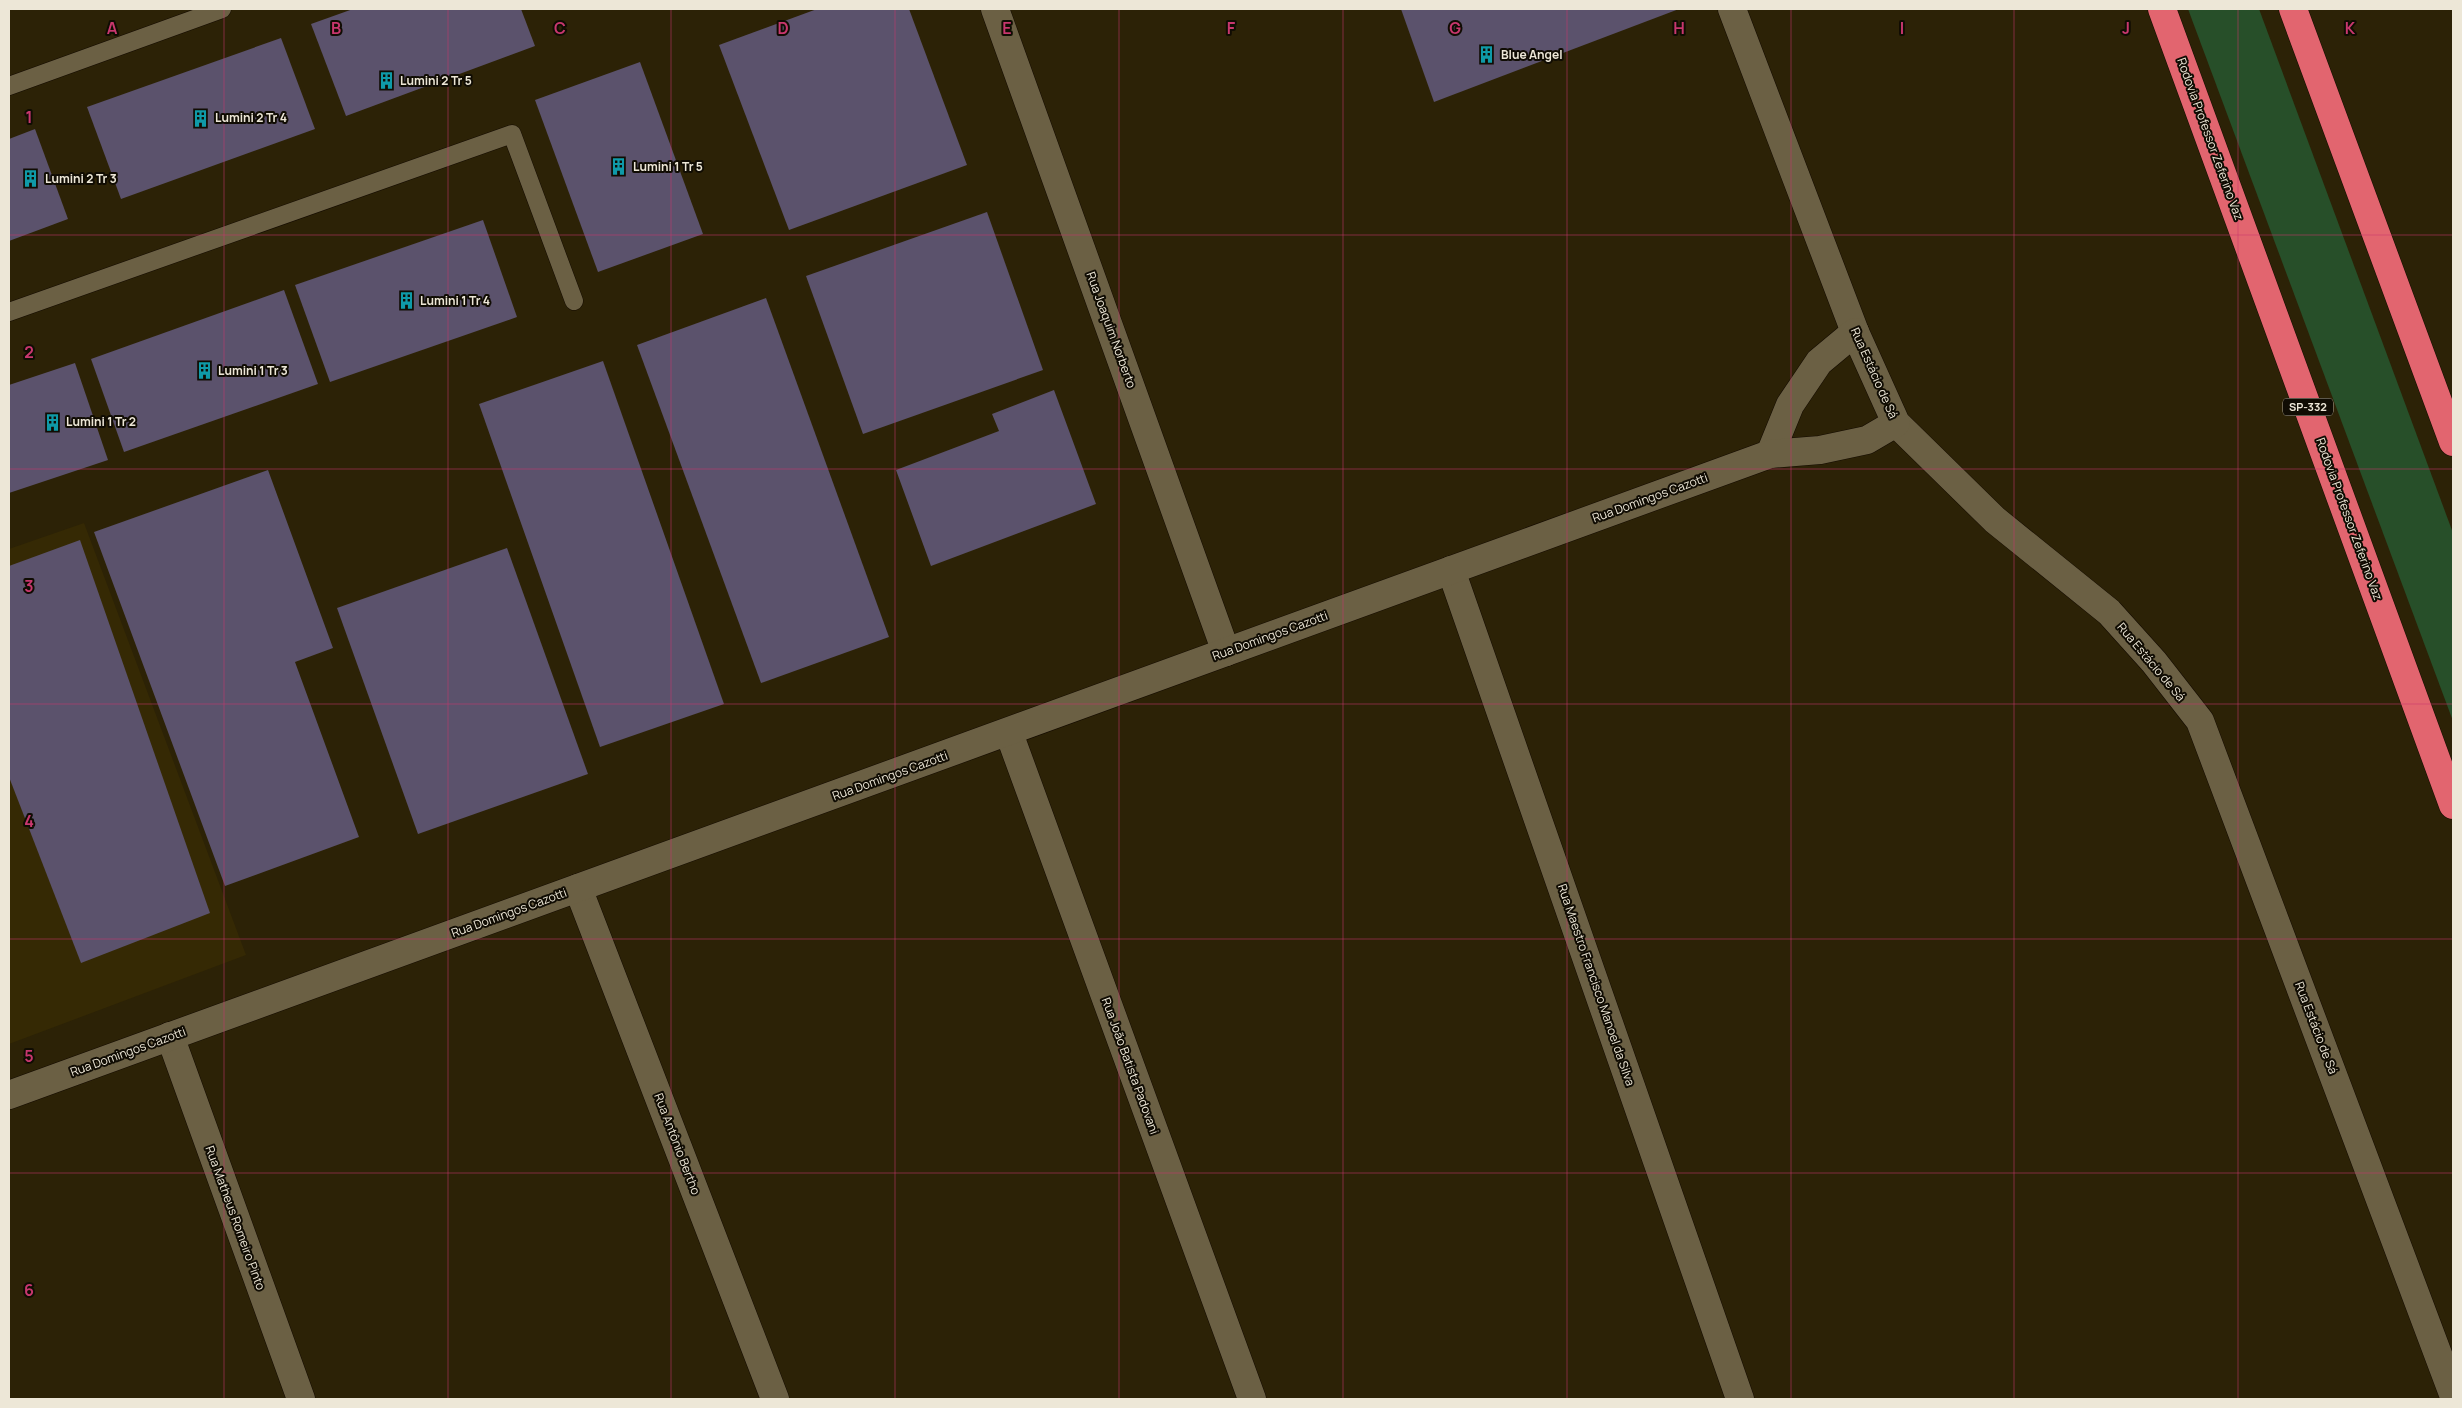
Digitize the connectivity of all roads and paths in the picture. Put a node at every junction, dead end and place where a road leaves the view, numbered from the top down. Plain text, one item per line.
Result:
1 (222, 9) edge
2 (996, 9) edge
3 (1732, 9) edge
4 (2162, 9) edge
5 (2293, 9) edge
6 (9, 86) edge
7 (574, 301) dead end
8 (9, 312) edge
9 (1855, 332) junction
10 (1896, 423) junction
11 (2453, 442) edge
12 (1770, 454) junction
13 (1452, 570) junction
14 (1226, 652) junction
15 (1009, 733) junction
16 (2453, 804) edge
17 (578, 888) junction
18 (170, 1036) junction
19 (9, 1095) edge
20 (2453, 1394) edge
21 (301, 1399) edge
22 (775, 1399) edge
23 (1252, 1399) edge
24 (1740, 1399) edge

1 - 6 lane
2 - 14 street, Rua Joaquim Norberto
3 - 9 street, Rua Estácio de Sá
4 - 16 highway, Rodovia Professor Zeferino Vaz / SP-332
5 - 11 highway
7 - 8 lane
9 - 10 street, Rua Estácio de Sá
9 - 12 street
10 - 12 street, Rua Domingos Cazotti
10 - 20 street, Rua Estácio de Sá
12 - 13 street, Rua Domingos Cazotti
13 - 14 street, Rua Domingos Cazotti
13 - 24 street, Rua Maestro Francisco Manoel da Silva
14 - 15 street, Rua Domingos Cazotti
15 - 17 street, Rua Domingos Cazotti
15 - 23 street, Rua João Batista Padovani
17 - 18 street, Rua Domingos Cazotti
17 - 22 street, Rua Antônio Bertho
18 - 19 street, Rua Domingos Cazotti
18 - 21 street, Rua Matheus Romeiro Pinto

